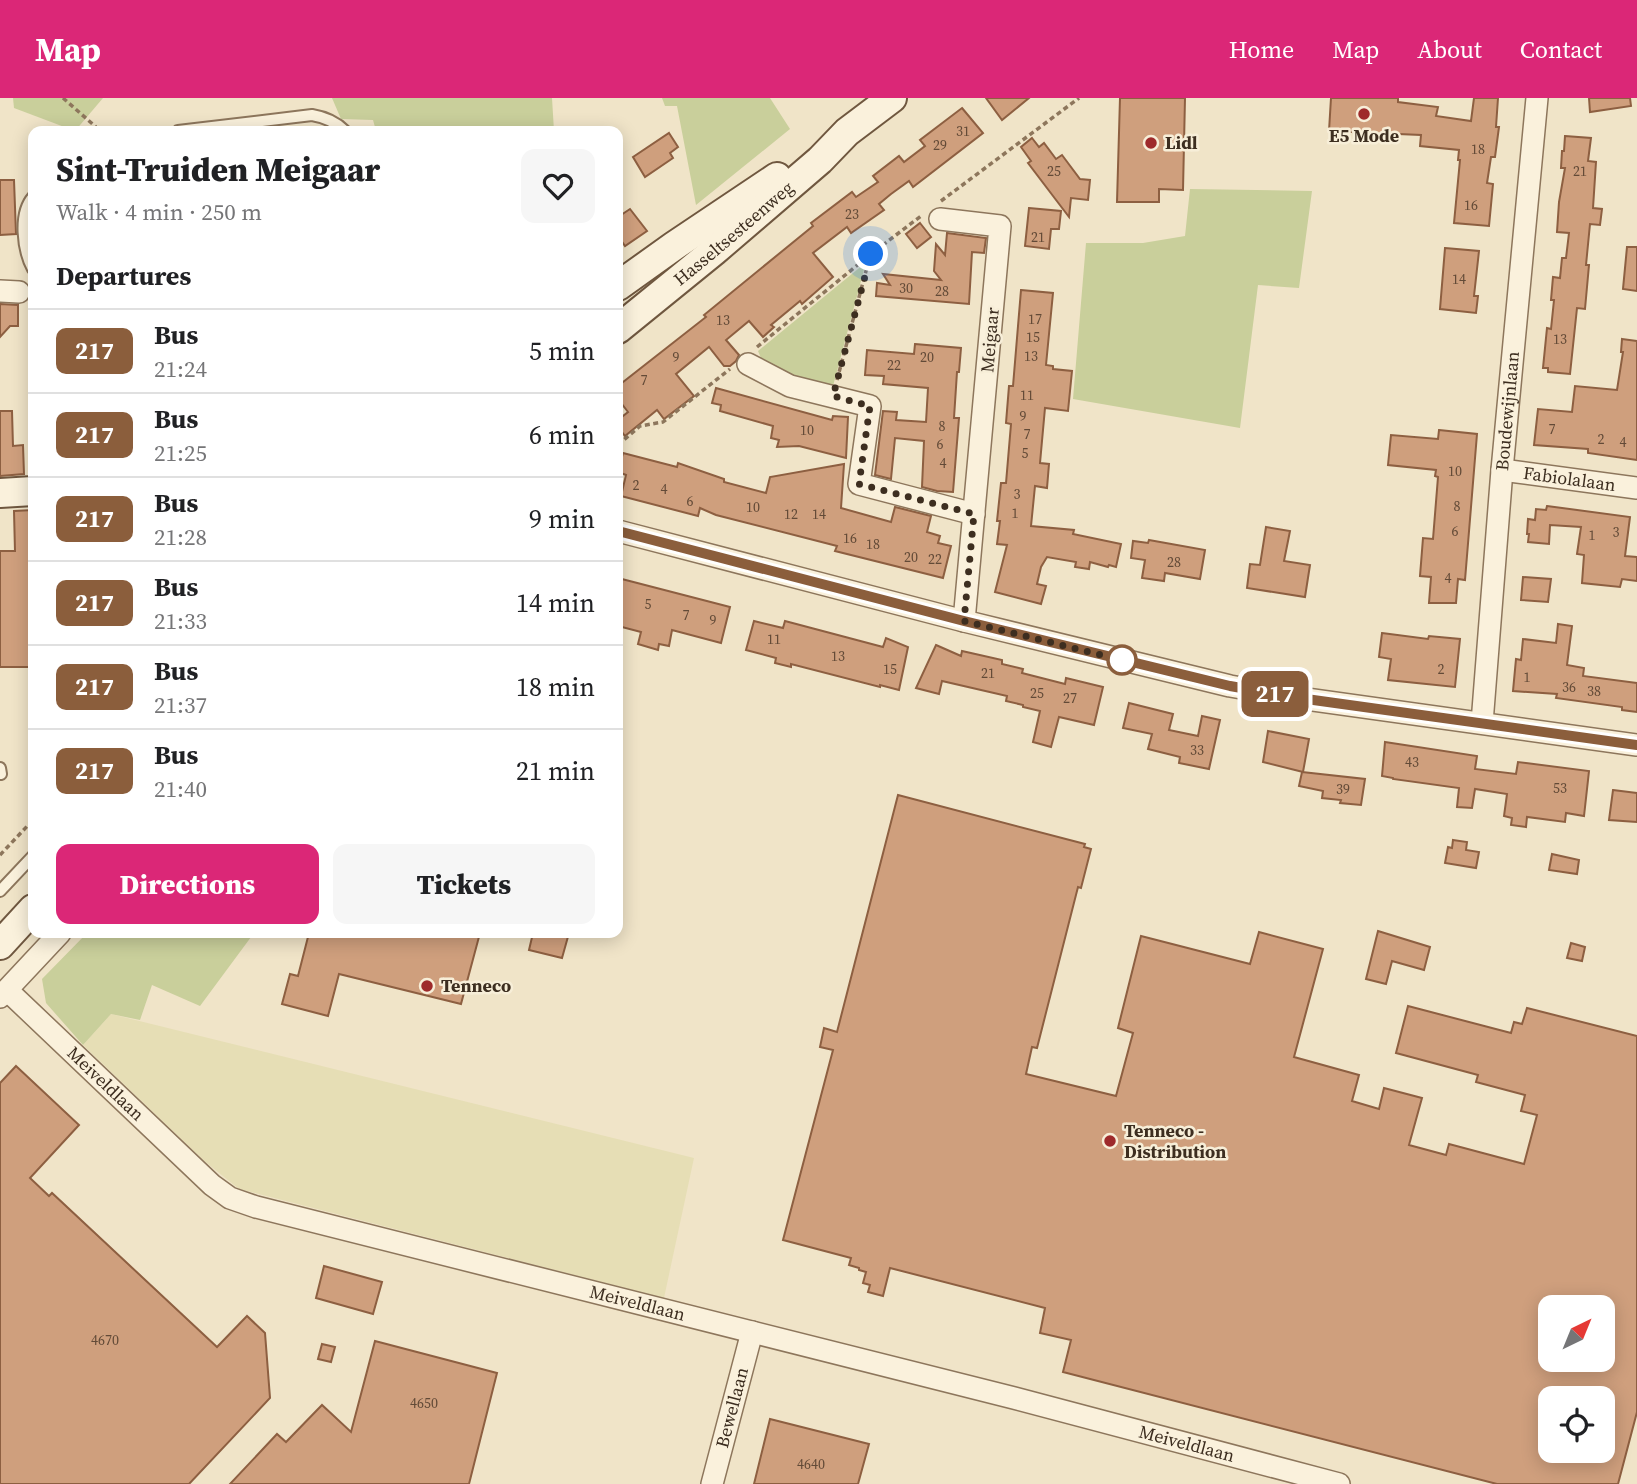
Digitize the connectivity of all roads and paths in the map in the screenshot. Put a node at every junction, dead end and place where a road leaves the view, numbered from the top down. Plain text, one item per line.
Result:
1 (62, 98) edge
2 (892, 98) edge
3 (1079, 98) edge
4 (1537, 98) edge
5 (95, 126) edge
6 (260, 126) edge
7 (339, 126) edge
8 (847, 132) junction
9 (28, 203) edge
10 (934, 212) junction
11 (871, 254) junction
12 (28, 260) edge
13 (623, 282) edge
14 (623, 325) edge
15 (744, 361) junction
16 (833, 396) junction
17 (623, 441) edge
18 (1502, 470) junction
19 (1637, 488) edge
20 (28, 491) edge
21 (0, 493) edge
22 (974, 514) junction
23 (623, 532) edge
24 (964, 621) junction
25 (1482, 723) junction
26 (1637, 745) edge
27 (28, 825) edge
28 (0, 855) edge
29 (28, 861) edge
30 (0, 891) edge
31 (28, 900) edge
32 (28, 914) edge
33 (0, 930) edge
34 (55, 938) edge
35 (0, 945) edge
36 (3, 994) edge
37 (752, 1332) junction
38 (712, 1484) edge
39 (1339, 1484) edge

1 - 5 path
2 - 8 main road, Hasseltsesteenweg
3 - 10 path
4 - 18 street, Boudewijnlaan
6 - 7 lane
8 - 13 main road, Hasseltsesteenweg
8 - 14 main road, Hasseltsesteenweg
9 - 12 lane
10 - 11 path
10 - 22 street, Meigaar
11 - 15 path
11 - 16 path
15 - 16 street
15 - 17 path
16 - 22 street
18 - 19 street, Fabiolalaan
18 - 25 street, Boudewijnlaan
20 - 21 main road
22 - 24 street, Meigaar
23 - 24 street
24 - 25 street
25 - 26 street
27 - 28 path
29 - 30 lane
31 - 33 main road
32 - 35 main road
34 - 36 street
36 - 37 street, Meiveldlaan
37 - 38 street, Bewellaan
37 - 39 street, Meiveldlaan

